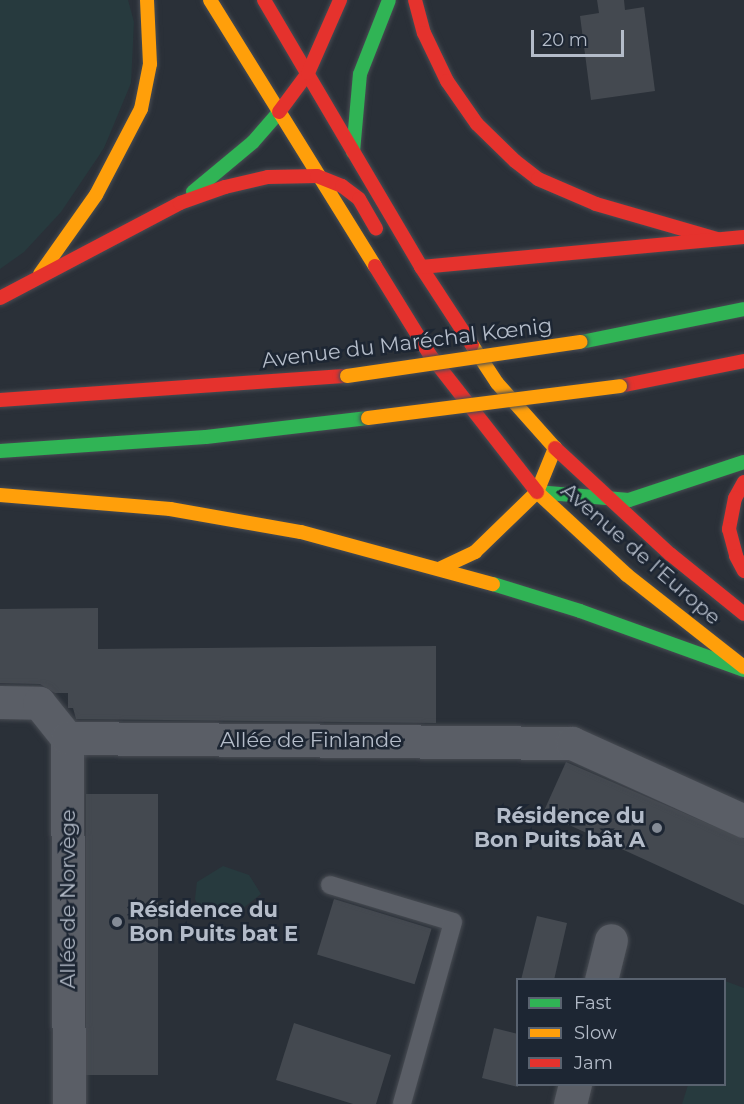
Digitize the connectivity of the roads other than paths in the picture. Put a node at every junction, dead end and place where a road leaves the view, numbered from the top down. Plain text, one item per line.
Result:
1 (147, 0) edge
2 (210, 0) edge
3 (264, 0) edge
4 (340, 0) edge
5 (389, 0) edge
6 (415, 0) edge
7 (308, 73) junction
8 (279, 112) junction
9 (353, 152) junction
10 (317, 176) junction
11 (180, 202) junction
12 (744, 237) edge
13 (719, 239) junction
14 (385, 244) dead end
15 (421, 267) junction
16 (37, 280) junction
17 (0, 298) edge
18 (744, 309) edge
19 (455, 345) dead end
20 (744, 361) edge
21 (497, 383) junction
22 (0, 400) edge
23 (555, 448) junction
24 (0, 451) edge
25 (744, 462) edge
26 (744, 482) edge
27 (537, 492) junction
28 (0, 495) edge
29 (607, 498) junction
30 (441, 568) junction
31 (744, 571) edge
32 (744, 614) edge
33 (744, 668) edge
34 (0, 702) edge
35 (67, 738) junction
36 (744, 821) edge
37 (330, 885) dead end
38 (611, 940) dead end
39 (602, 978) edge
40 (574, 1086) edge
41 (69, 1104) edge
42 (402, 1104) edge
43 (570, 1104) edge

1 - 16 main road
2 - 8 main road, Avenue de l'Europe
3 - 7 main road
4 - 7 main road
5 - 9 main road
6 - 13 main road
7 - 8 main road
7 - 9 main road
8 - 10 main road, Avenue de l'Europe
8 - 11 main road
9 - 15 main road
10 - 11 main road
10 - 14 main road
10 - 27 main road, Avenue de l'Europe
11 - 16 main road
12 - 13 main road
13 - 15 main road
15 - 21 main road
16 - 17 main road
18 - 22 main road, Avenue du Maréchal Kœnig, bridge
19 - 21 main road
20 - 24 main road, bridge
21 - 23 main road, Avenue de l'Europe
23 - 27 main road
23 - 29 main road, Avenue de l'Europe
25 - 29 main road
26 - 31 main road
27 - 29 main road
27 - 30 main road
27 - 33 main road, Avenue de l'Europe
28 - 30 main road
29 - 32 main road, Avenue de l'Europe
30 - 33 main road
34 - 35 street
35 - 36 street, Allée de Finlande
35 - 41 street, Allée de Norvège
37 - 42 lane
38 - 39 street
40 - 43 street

